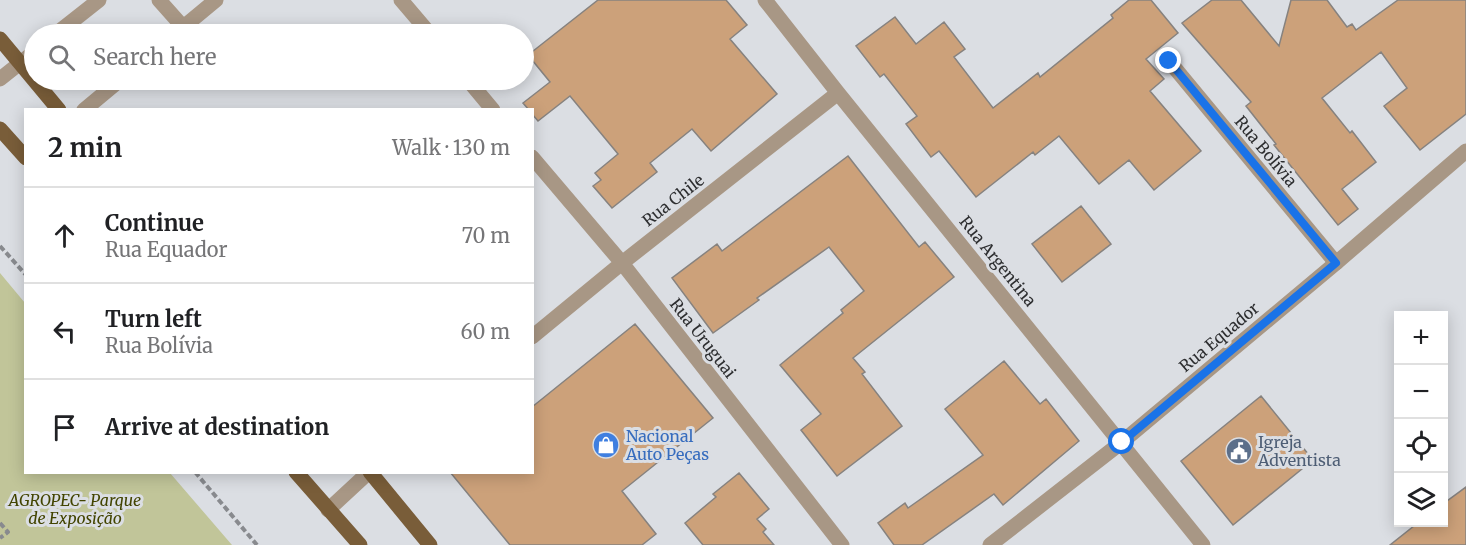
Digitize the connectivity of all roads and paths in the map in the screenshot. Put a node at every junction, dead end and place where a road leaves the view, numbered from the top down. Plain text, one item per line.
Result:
1 (99, 0) edge
2 (159, 0) edge
3 (216, 0) edge
4 (401, 0) edge
5 (765, 0) edge
6 (69, 24) edge
7 (174, 24) edge
8 (187, 24) edge
9 (421, 24) edge
10 (0, 39) edge
11 (24, 60) edge
12 (1169, 61) dead end
13 (20, 63) junction
14 (24, 68) edge
15 (0, 79) edge
16 (42, 90) edge
17 (108, 90) edge
18 (476, 90) edge
19 (838, 93) junction
20 (57, 108) edge
21 (86, 108) edge
22 (491, 108) edge
23 (0, 129) edge
24 (1466, 151) edge
25 (24, 156) edge
26 (534, 159) edge
27 (0, 246) edge
28 (622, 263) junction
29 (1336, 263) junction
30 (24, 273) edge
31 (534, 335) edge
32 (1122, 442) junction
33 (197, 474) edge
34 (298, 474) edge
35 (367, 474) edge
36 (371, 474) edge
37 (328, 510) junction
38 (0, 523) edge
39 (0, 538) edge
40 (257, 545) edge
41 (360, 545) edge
42 (430, 545) edge
43 (842, 545) edge
44 (990, 545) edge
45 (1203, 545) edge

1 - 6 street
2 - 7 street
3 - 8 street
4 - 9 street
5 - 19 street, Rua Argentina
10 - 13 main road
11 - 13 street
12 - 29 street, Rua Bolívia
13 - 14 main road
13 - 15 street
16 - 20 main road
17 - 21 street
18 - 22 street
19 - 28 street, Rua Chile
19 - 32 street, Rua Argentina
23 - 25 main road
24 - 29 street, Rua Equador
26 - 28 street, Rua Uruguai
27 - 30 path
28 - 31 street, Rua Chile
28 - 43 street, Rua Uruguai
29 - 32 street, Rua Equador
32 - 44 street, Rua Equador
32 - 45 street, Rua Argentina
33 - 40 path
34 - 37 main road
35 - 37 street
36 - 42 main road
37 - 41 main road
38 - 39 path

